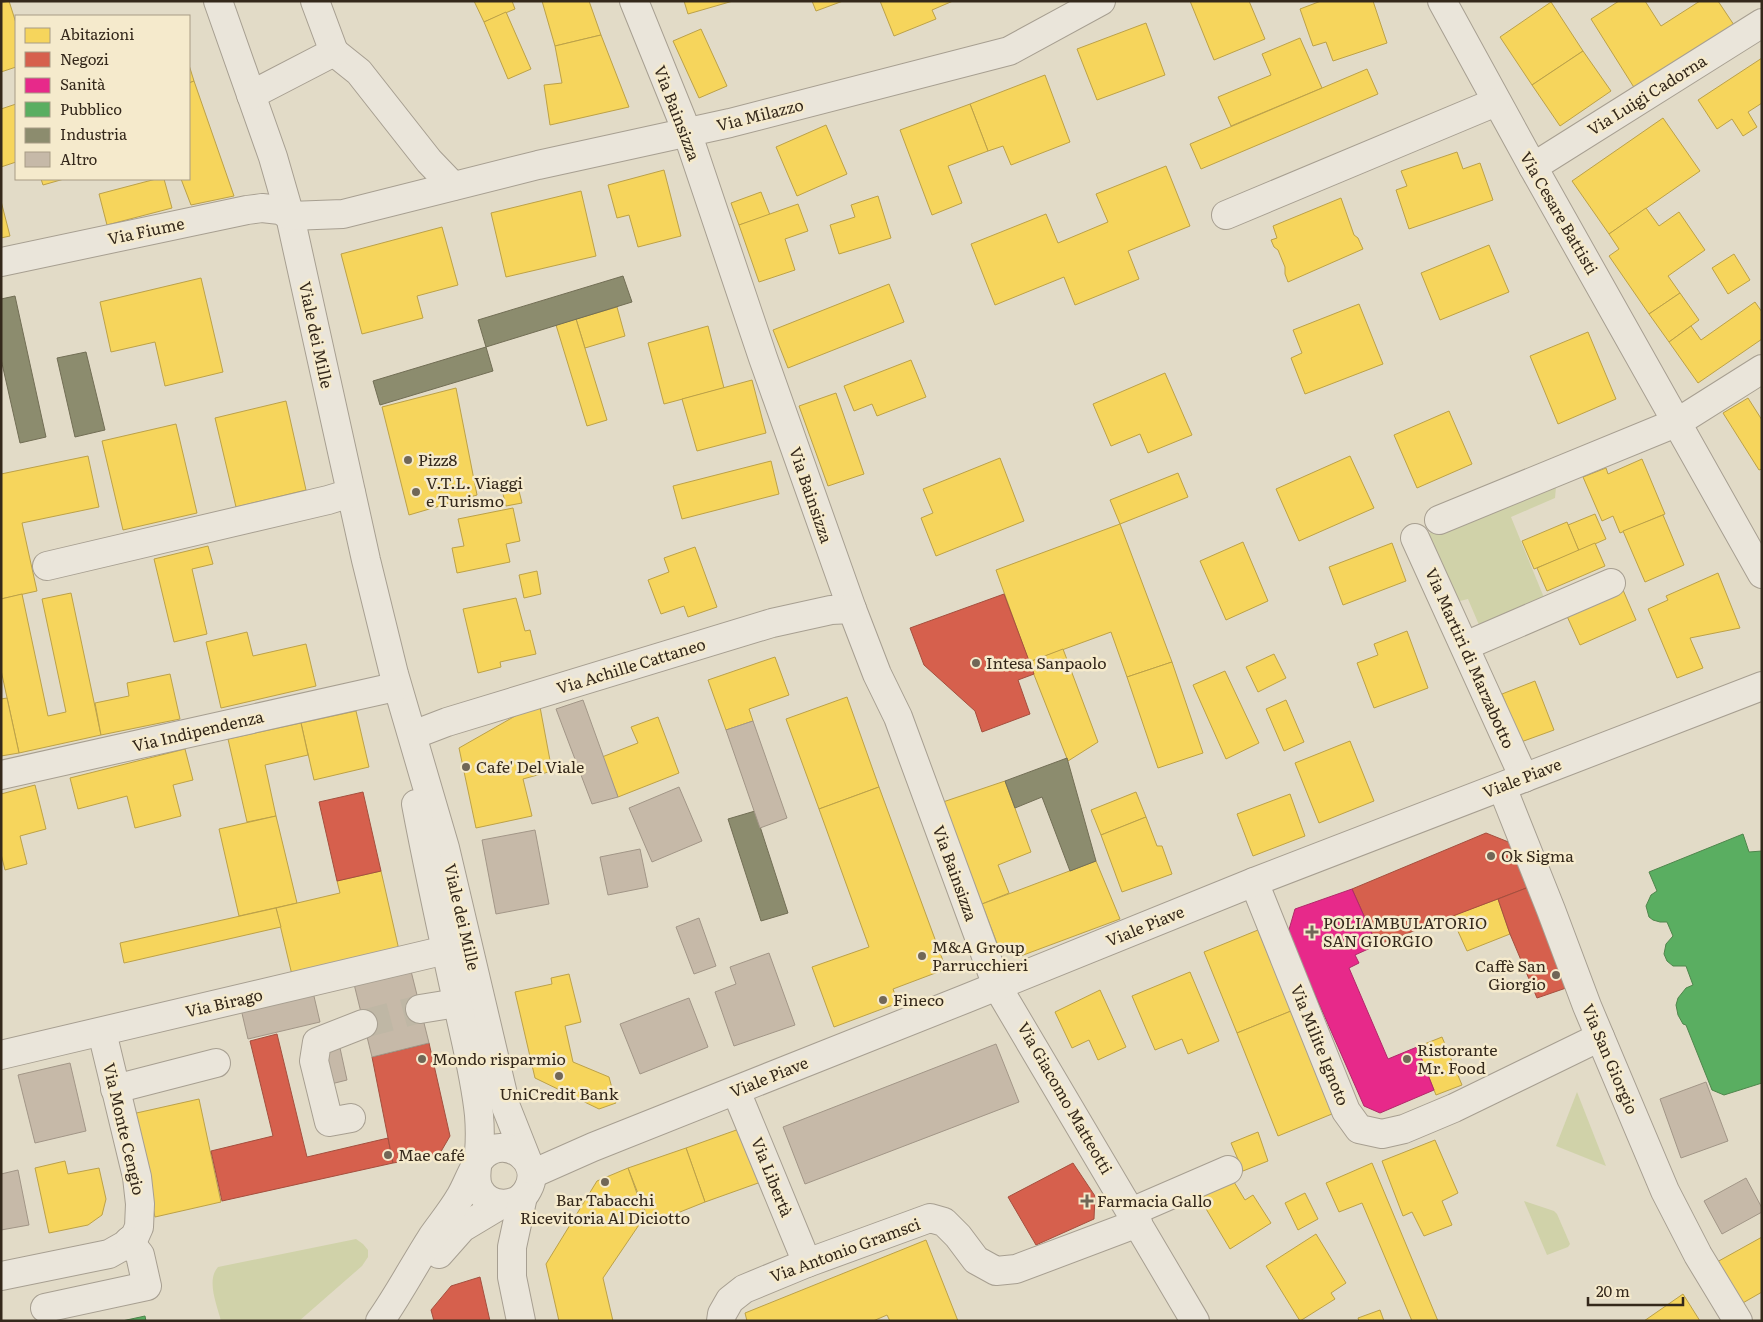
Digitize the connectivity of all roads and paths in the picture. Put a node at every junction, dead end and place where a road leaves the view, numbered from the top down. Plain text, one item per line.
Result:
1 (218, 1) edge
2 (315, 1) edge
3 (634, 1) edge
4 (1102, 1) edge
5 (1442, 1) edge
6 (1762, 23) edge
7 (334, 52) junction
8 (251, 95) junction
9 (1496, 102) junction
10 (687, 132) junction
11 (1533, 167) junction
12 (453, 186) junction
13 (1226, 215) dead end
14 (290, 216) junction
15 (1, 262) edge
16 (1762, 369) edge
17 (1678, 422) junction
18 (351, 493) junction
19 (1439, 520) dead end
20 (1415, 538) dead end
21 (46, 566) dead end
22 (1762, 574) edge
23 (1611, 583) dead end
24 (852, 609) junction
25 (1465, 646) junction
26 (395, 681) junction
27 (1762, 686) edge
28 (413, 735) junction
29 (1, 775) edge
30 (1513, 782) junction
31 (1254, 882) junction
32 (446, 950) junction
33 (997, 986) junction
34 (457, 1003) junction
35 (420, 1009) tunnel mouth
36 (363, 1024) tunnel mouth
37 (102, 1032) junction
38 (1600, 1037) junction
39 (1, 1055) edge
40 (216, 1063) dead end
41 (115, 1089) junction
42 (736, 1090) junction
43 (352, 1118) dead end
44 (476, 1167) junction
45 (1228, 1170) dead end
46 (521, 1184) junction
47 (1135, 1217) junction
48 (134, 1234) junction
49 (807, 1263) junction
50 (1, 1276) edge
51 (45, 1308) dead end
52 (384, 1316) edge
53 (522, 1321) edge
54 (721, 1321) edge
55 (1195, 1321) edge
56 (1738, 1321) edge

1 - 8 street, Viale dei Mille
2 - 7 street
3 - 10 street, Via Bainsizza
4 - 10 street, Via Milazzo
5 - 9 street, Via Cesare Battisti
6 - 11 street, Via Luigi Cadorna
7 - 8 street
7 - 12 street
8 - 14 street, Viale dei Mille
9 - 11 street, Via Cesare Battisti
9 - 13 street
10 - 12 street, Via Milazzo
10 - 24 street, Via Bainsizza
11 - 17 street, Via Cesare Battisti
12 - 14 street, Via Milazzo
14 - 15 street, Via Fiume
14 - 18 street, Viale dei Mille
16 - 17 street
17 - 19 street
17 - 22 street, Via Cesare Battisti
18 - 21 street
18 - 26 street, Viale dei Mille
20 - 25 street, Via Martiri di Marzabotto
23 - 25 street
24 - 28 street, Via Achille Cattaneo
24 - 33 street, Via Bainsizza
25 - 30 street, Via Martiri di Marzabotto
26 - 28 street, Viale dei Mille
26 - 29 street, Via Indipendenza
26 - 32 street, Viale dei Mille
27 - 30 street, Viale Piave
28 - 46 street, Viale dei Mille
30 - 31 street, Viale Piave
30 - 38 street, Via San Giorgio
31 - 33 street, Viale Piave
31 - 38 street, Via Milite Ignoto
32 - 34 street, Viale dei Mille
32 - 37 street, Via Birago
33 - 42 street, Viale Piave
33 - 47 street, Via Giacomo Matteotti
34 - 35 street
34 - 44 street, Viale dei Mille
36 - 43 street
37 - 39 street, Via Birago
37 - 41 street, Via Monte Cengio
38 - 56 street, Via San Giorgio
40 - 41 street
41 - 48 street, Via Monte Cengio
42 - 46 street, Viale Piave
42 - 49 street, Via Libertà
44 - 46 street
44 - 46 street
44 - 52 street
45 - 47 street
46 - 52 street, Viale Piave
46 - 53 street
47 - 49 street, Via Antonio Gramsci
47 - 55 street, Via Giacomo Matteotti
48 - 50 street
48 - 51 street
49 - 54 street, Via Antonio Gramsci

